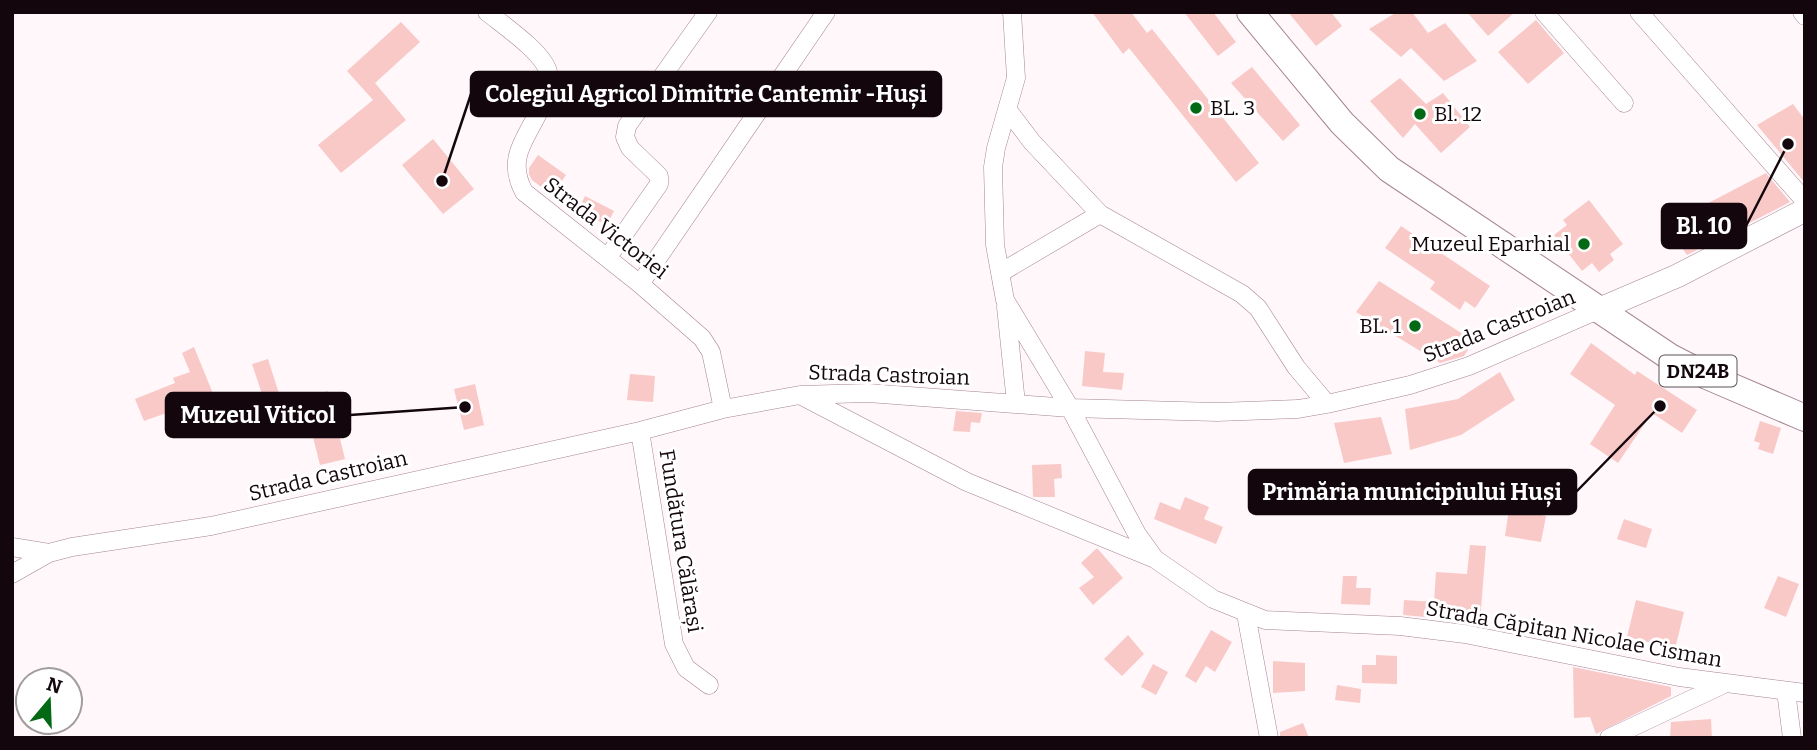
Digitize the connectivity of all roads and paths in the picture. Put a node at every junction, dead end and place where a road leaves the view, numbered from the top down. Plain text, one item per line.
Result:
1 (487, 12) edge
2 (708, 12) edge
3 (826, 12) edge
4 (1012, 12) edge
5 (1250, 12) edge
6 (1544, 12) edge
7 (1639, 12) edge
8 (1624, 103) dead end
9 (1007, 109) junction
10 (1805, 201) edge
11 (1805, 210) edge
12 (1100, 214) junction
13 (608, 257) junction
14 (1000, 273) junction
15 (640, 284) junction
16 (1005, 300) junction
17 (1600, 309) junction
18 (800, 395) junction
19 (1016, 403) junction
20 (1327, 404) junction
21 (1070, 408) junction
22 (723, 409) junction
23 (1805, 418) edge
24 (640, 431) junction
25 (12, 547) edge
26 (49, 553) junction
27 (1155, 559) junction
28 (12, 574) edge
29 (1246, 614) junction
30 (709, 685) dead end
31 (1722, 685) junction
32 (1786, 691) junction
33 (1805, 693) edge
34 (1269, 738) edge
35 (1609, 738) edge
36 (1792, 738) edge

1 - 13 street, Strada Victoriei
2 - 13 street
3 - 15 street
4 - 9 street
5 - 17 highway, DN24B
6 - 8 street
7 - 10 street
9 - 12 street
9 - 14 street
11 - 17 main road
12 - 14 street
12 - 20 street
13 - 15 street, Strada Victoriei
14 - 16 street
15 - 22 street, Strada Victoriei
16 - 19 street
16 - 21 street
17 - 20 street, Strada Castroian
17 - 23 highway, DN24B
18 - 19 street, Strada Castroian
18 - 22 street, Strada Castroian
18 - 27 street, Strada Căpitan Nicolae Cisman
19 - 21 street, Strada Castroian
20 - 21 street, Strada Castroian
21 - 27 street
22 - 24 street, Strada Castroian
24 - 26 street, Strada Castroian
24 - 30 street, Fundătura Călărași
25 - 26 street
26 - 28 street
27 - 29 street, Strada Căpitan Nicolae Cisman
29 - 31 street, Strada Căpitan Nicolae Cisman
29 - 34 street
31 - 32 street, Strada Căpitan Nicolae Cisman
31 - 35 street
32 - 33 street, Strada Căpitan Nicolae Cisman
32 - 36 street

